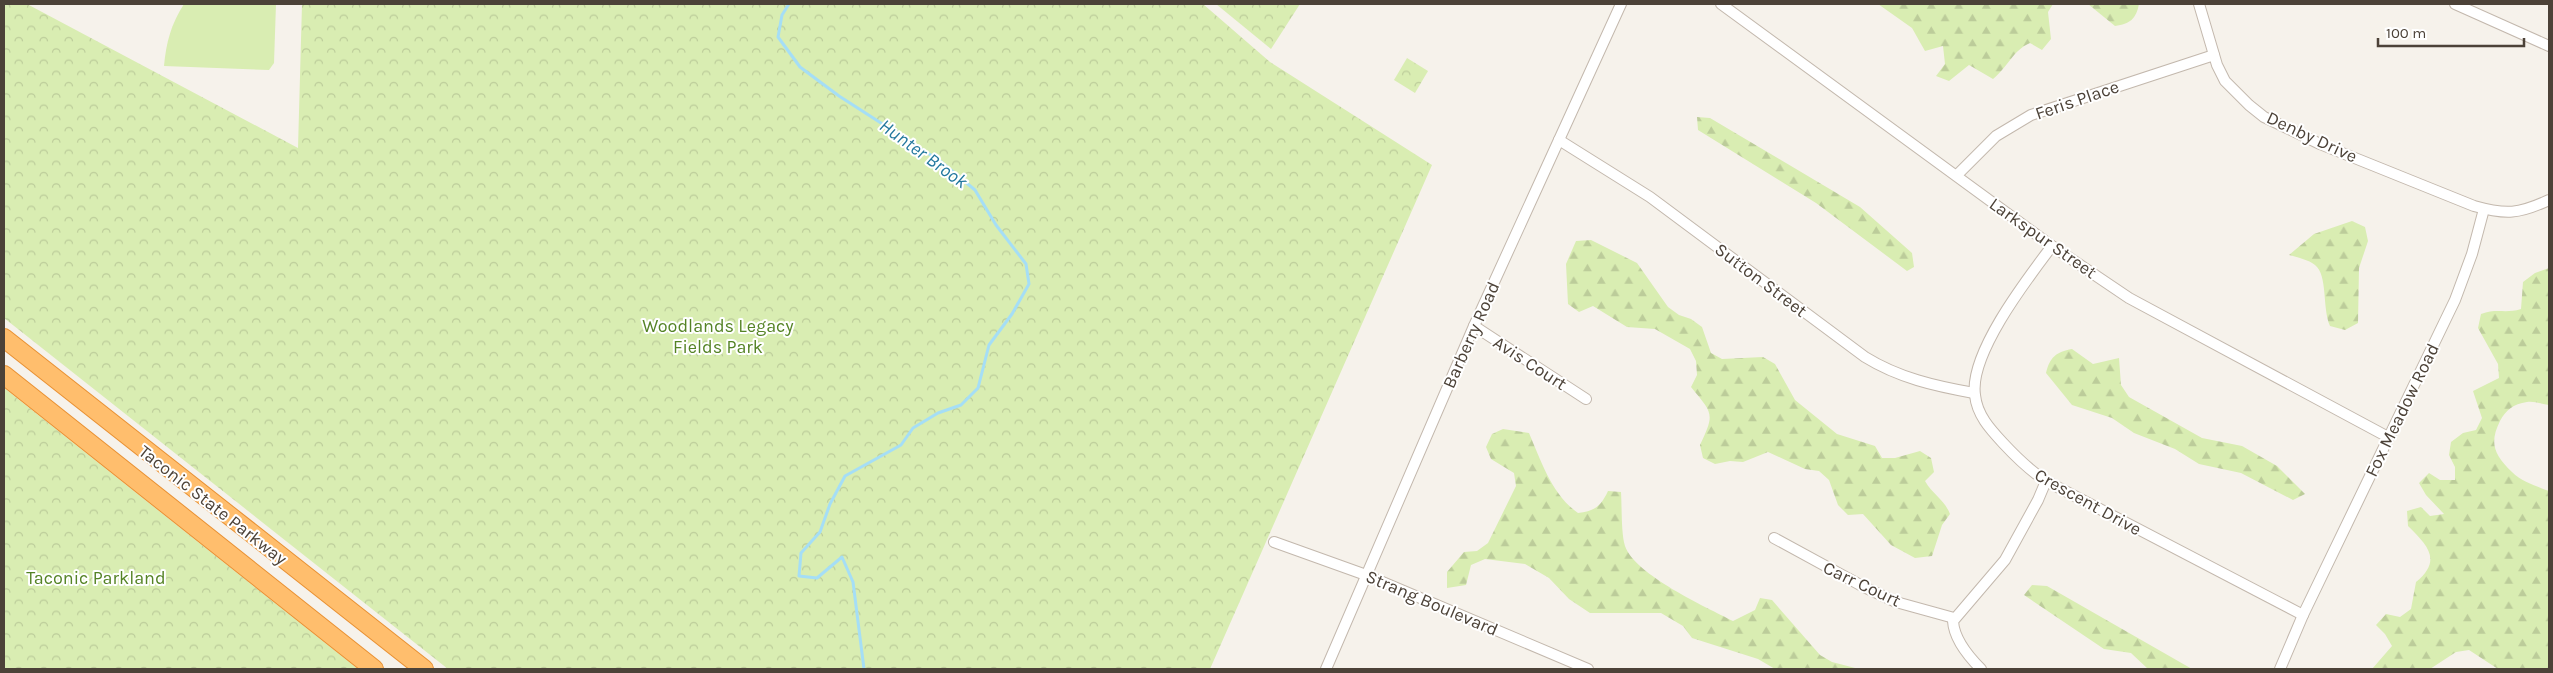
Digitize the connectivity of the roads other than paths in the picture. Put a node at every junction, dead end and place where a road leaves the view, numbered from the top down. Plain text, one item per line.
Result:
1 (1621, 4) edge
2 (1721, 4) edge
3 (2199, 4) edge
4 (2456, 4) edge
5 (2549, 46) edge
6 (2214, 55) junction
7 (1559, 140) junction
8 (1957, 175) junction
9 (2549, 200) edge
10 (2484, 209) junction
11 (2052, 246) junction
12 (1474, 326) junction
13 (4, 338) edge
14 (4, 375) edge
15 (1974, 393) junction
16 (1586, 399) dead end
17 (2388, 437) junction
18 (2046, 481) junction
19 (1774, 538) dead end
20 (1274, 542) dead end
21 (1366, 575) junction
22 (2303, 615) junction
23 (1954, 618) junction
24 (374, 669) edge
25 (424, 669) edge
26 (1326, 669) edge
27 (1588, 669) edge
28 (1981, 669) edge
29 (2280, 669) edge

1 - 7 street, Barberry Road
2 - 8 street, Larkspur Street
3 - 6 street, Denby Drive
4 - 5 street
6 - 8 street, Feris Place
6 - 10 street, Denby Drive
7 - 12 street, Barberry Road
7 - 15 street, Sutton Street
8 - 11 street, Larkspur Street
9 - 10 street
10 - 17 street, Fox Meadow Road
11 - 15 street, Crescent Drive
11 - 17 street, Larkspur Street
12 - 16 street, Avis Court
12 - 21 street, Barberry Road
13 - 25 highway, Taconic State Parkway
14 - 24 highway, Taconic State Parkway
15 - 18 street, Crescent Drive
17 - 22 street, Fox Meadow Road
18 - 22 street, Crescent Drive
18 - 23 street
19 - 23 street, Carr Court
20 - 21 street, Strang Boulevard
21 - 26 street, Barberry Road
21 - 27 street, Strang Boulevard
22 - 29 street, Fox Meadow Road
23 - 28 street

